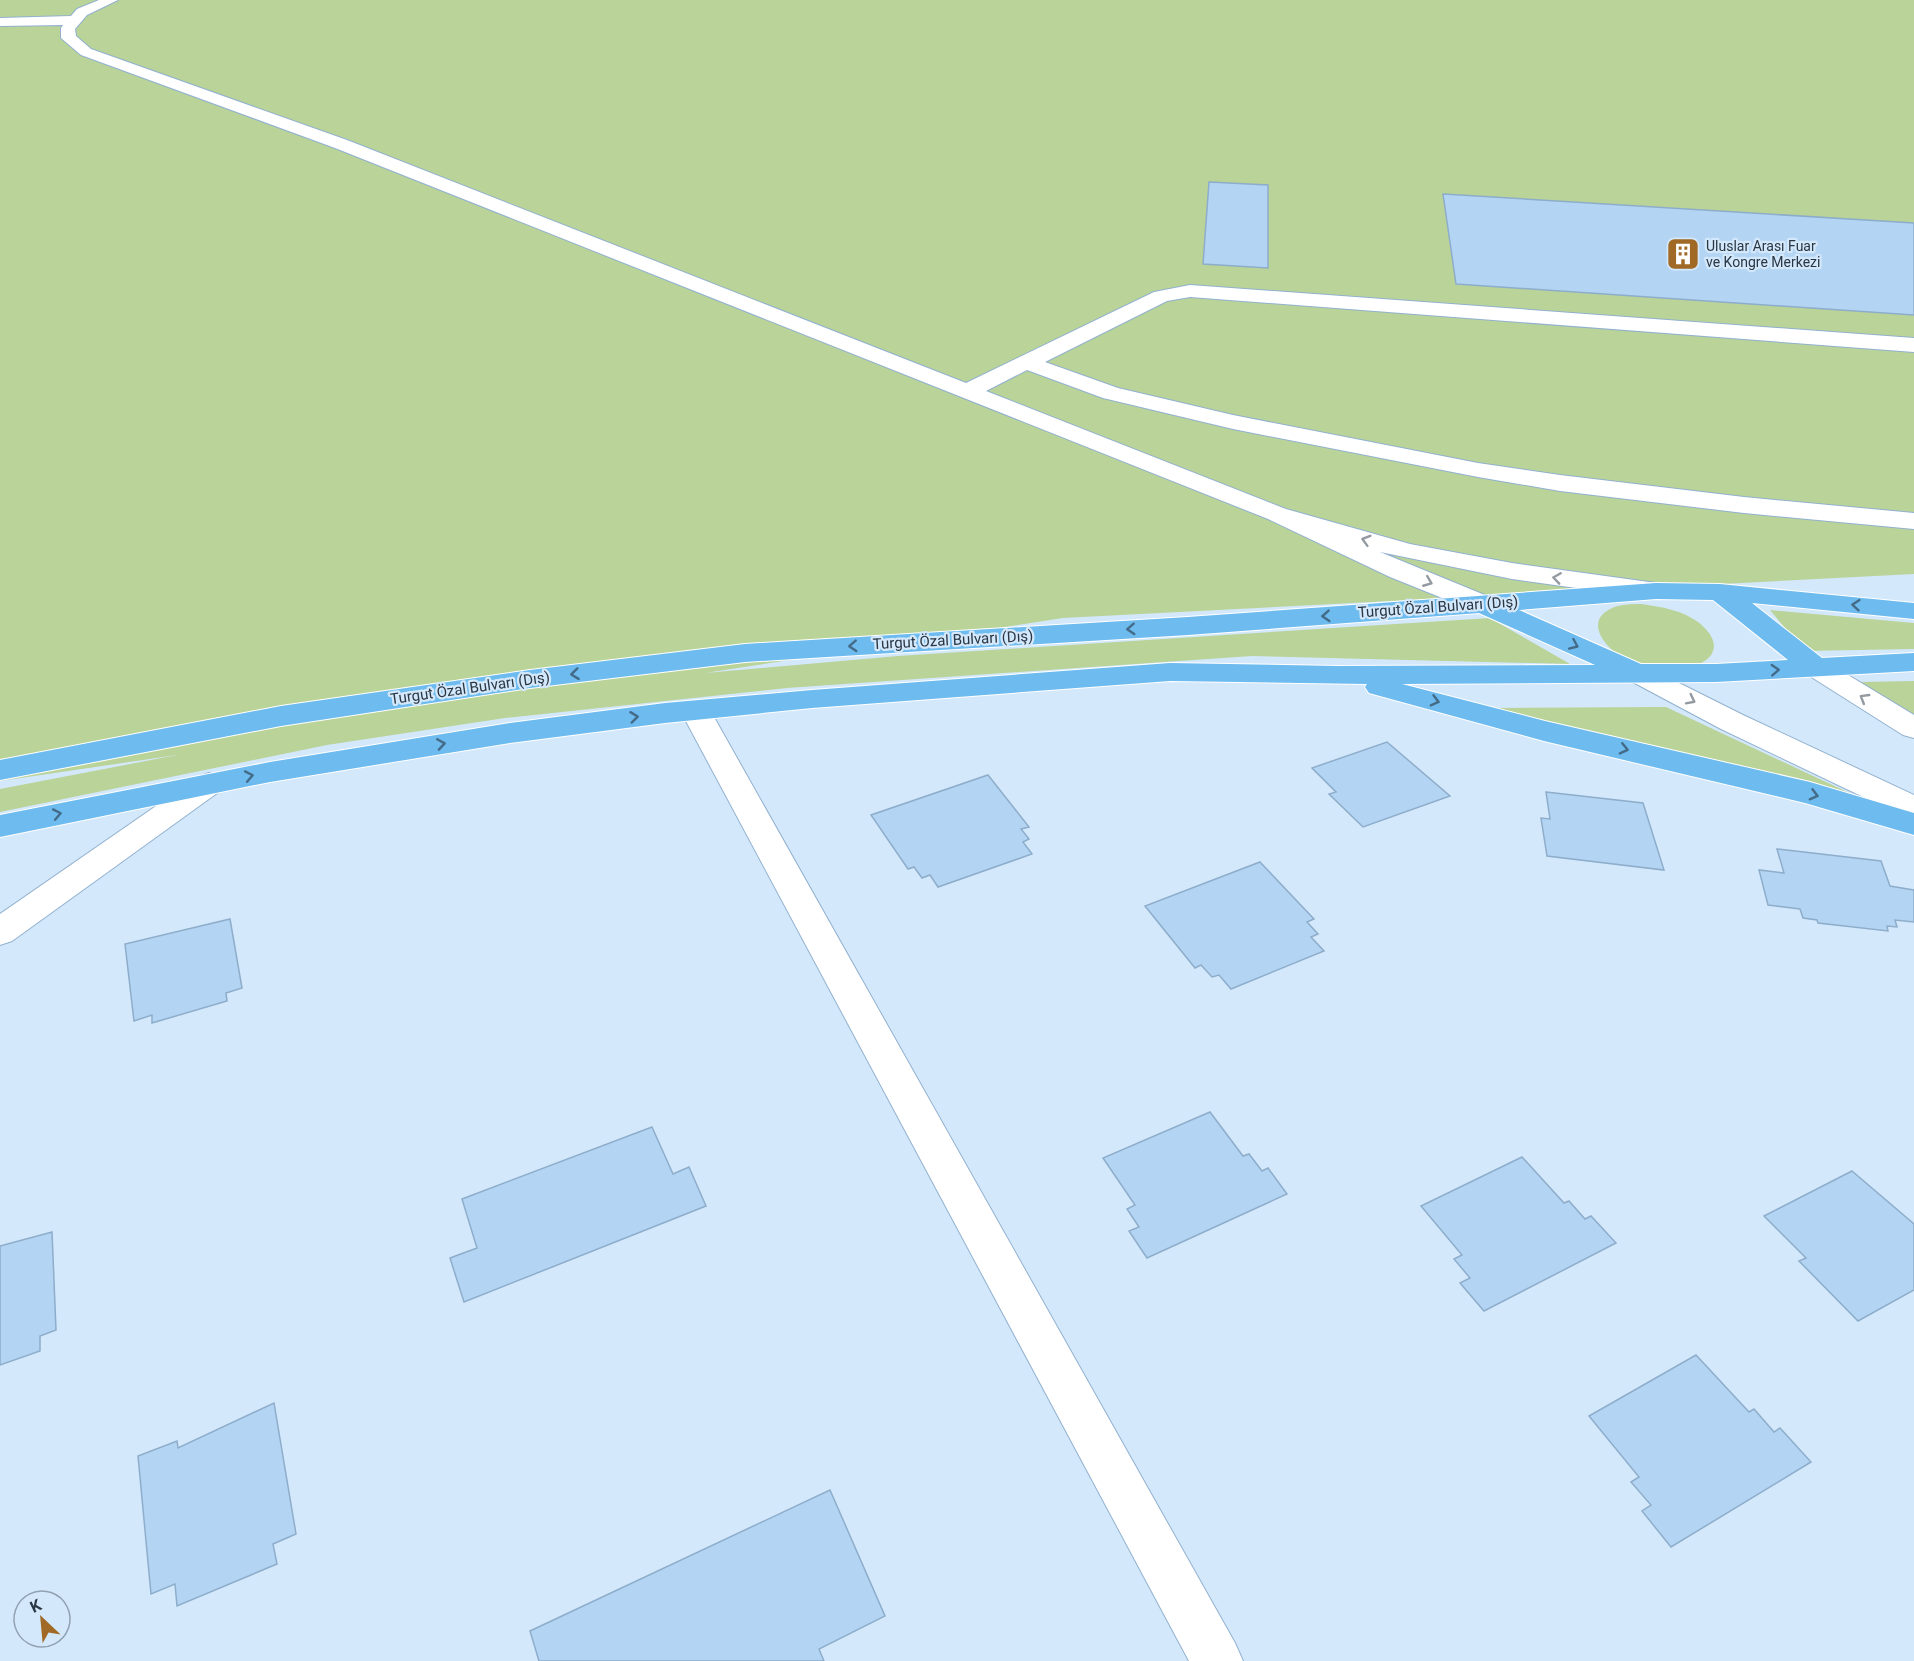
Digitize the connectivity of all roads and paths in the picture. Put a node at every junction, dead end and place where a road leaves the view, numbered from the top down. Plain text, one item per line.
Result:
1 (111, 0) edge
2 (44, 7) dead end
3 (0, 15) edge
4 (75, 20) junction
5 (0, 22) edge
6 (1501, 335) dead end
7 (1914, 345) edge
8 (1025, 362) junction
9 (1914, 364) edge
10 (968, 391) junction
11 (1277, 514) junction
12 (1914, 521) edge
13 (1656, 591) junction
14 (1720, 592) junction
15 (1482, 604) junction
16 (1914, 611) edge
17 (1914, 662) edge
18 (1815, 668) junction
19 (1639, 674) junction
20 (1338, 675) junction
21 (695, 710) junction
22 (1914, 728) edge
23 (0, 770) edge
24 (209, 784) junction
25 (1914, 808) edge
26 (1914, 824) edge
27 (0, 826) edge
28 (0, 932) edge
29 (1217, 1661) edge

1 - 4 street
2 - 3 street
4 - 5 street
4 - 10 street
6 - 9 street
7 - 8 street
8 - 10 street
8 - 12 street
10 - 11 street
13 -> 11 street
11 -> 15 street
13 - 14 main road, Turgut Özal Bulvarı (Dış)
13 - 15 main road, Turgut Özal Bulvarı (Dış)
16 -> 14 main road, Turgut Özal Bulvarı (Dış)
14 - 18 main road
15 -> 19 main road
15 -> 23 main road, Turgut Özal Bulvarı (Dış)
17 - 18 main road
19 -> 18 main road
22 -> 18 street
19 - 20 main road
19 -> 25 street
20 - 21 main road
20 -> 26 main road
24 -> 21 main road
21 - 29 street
27 -> 24 main road
24 - 28 street

